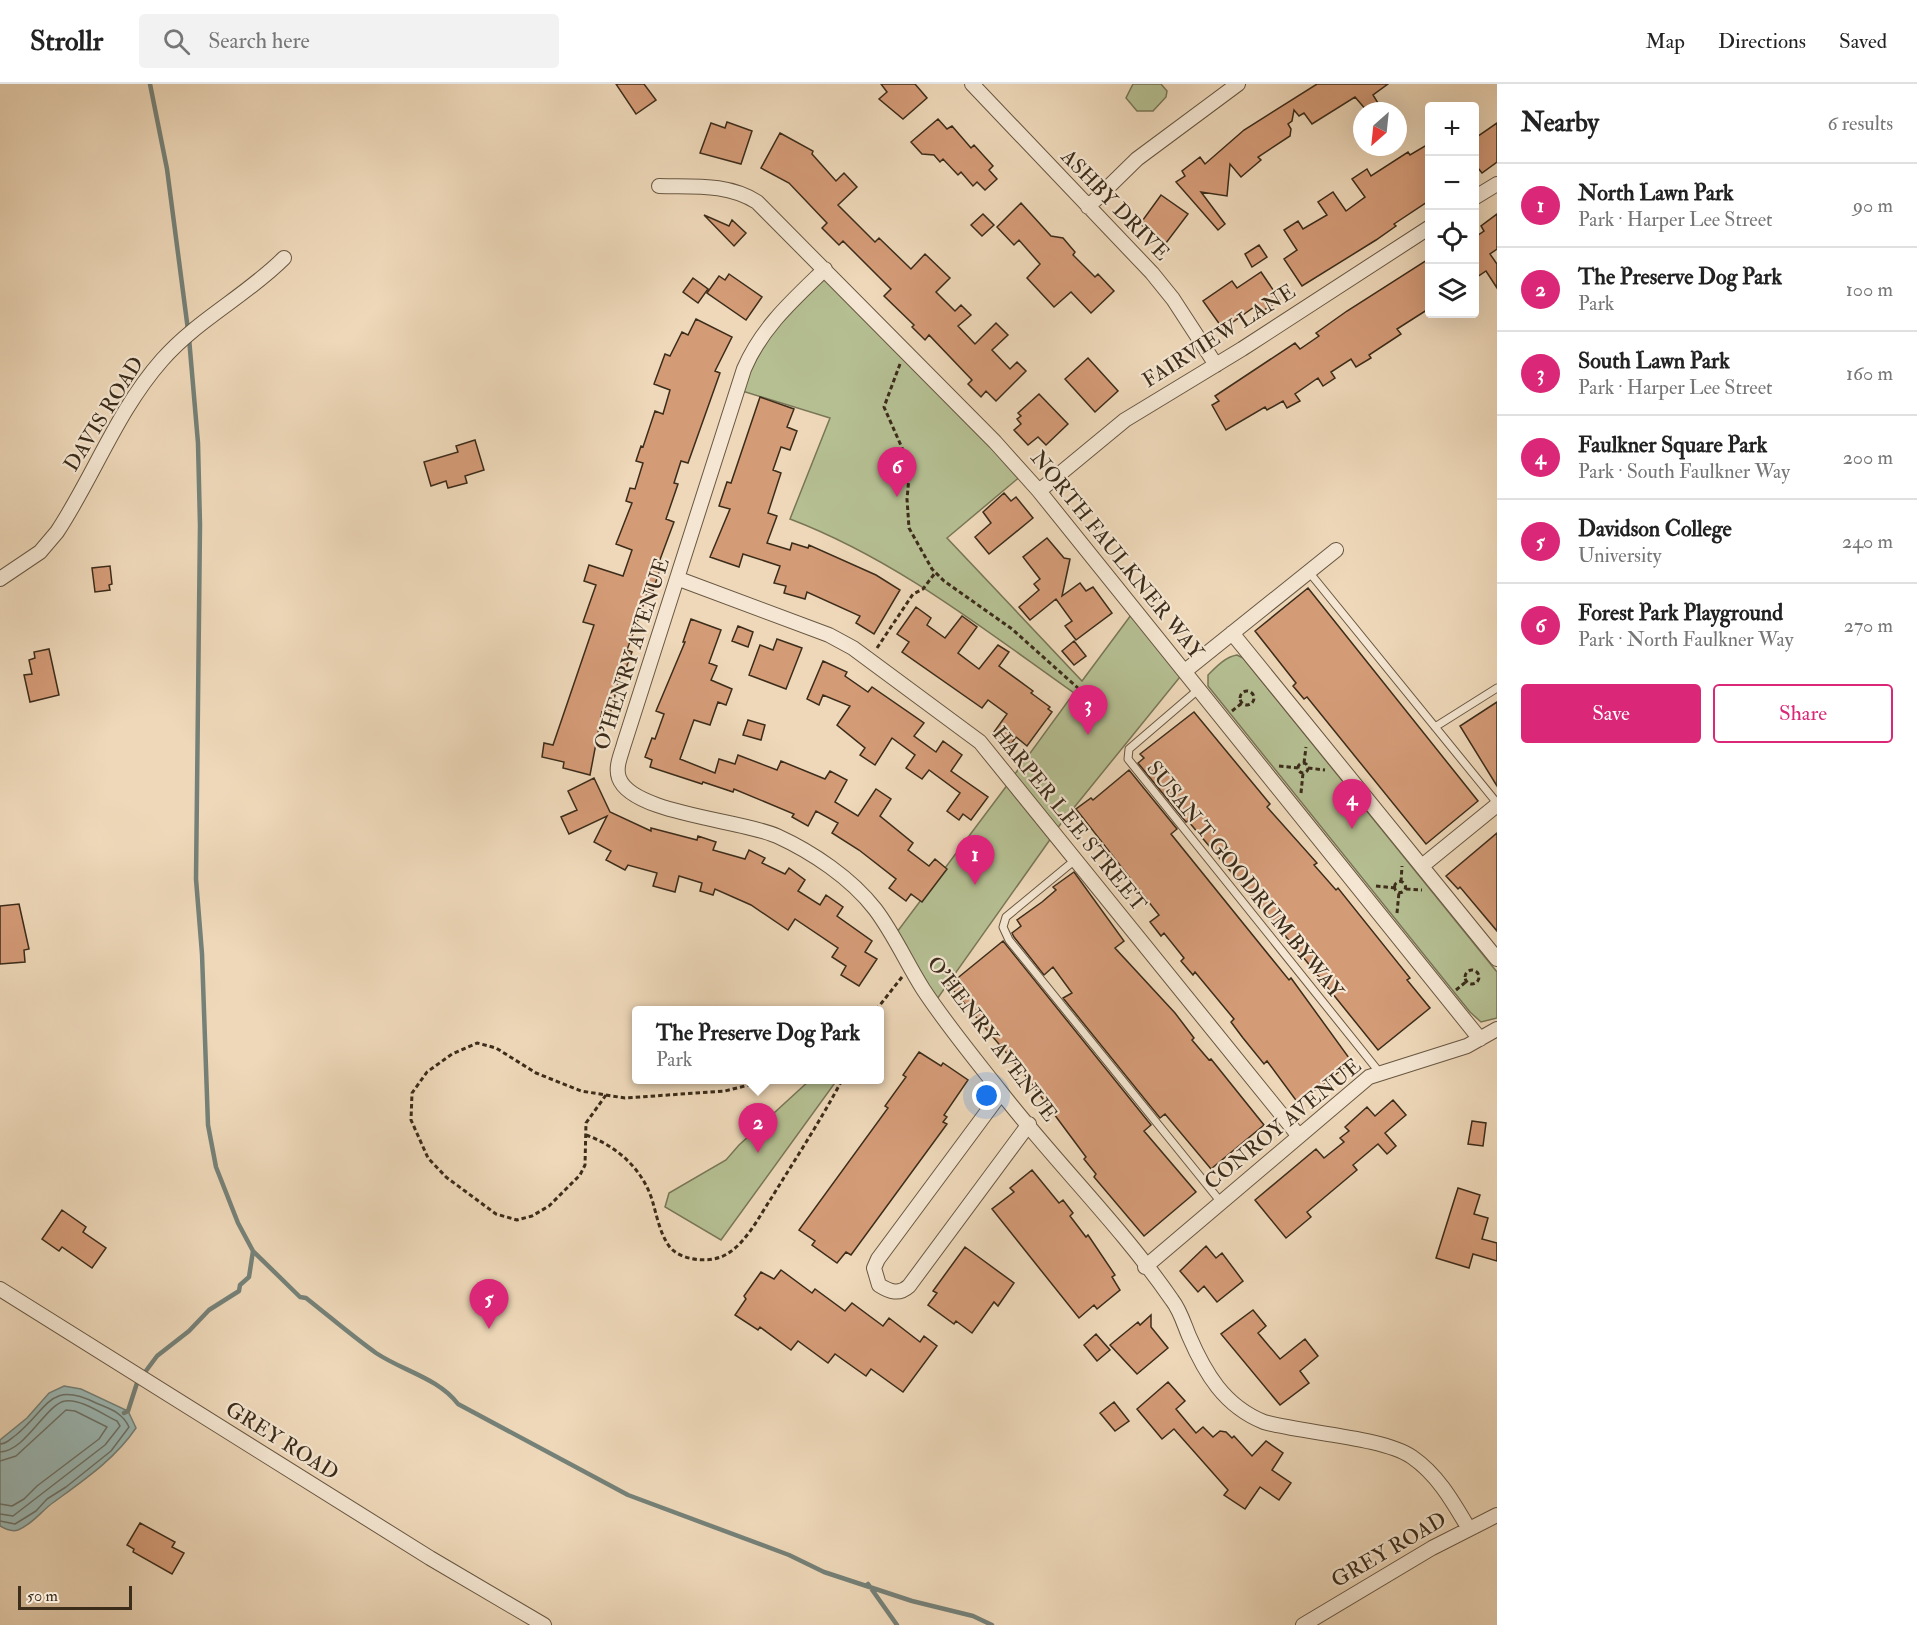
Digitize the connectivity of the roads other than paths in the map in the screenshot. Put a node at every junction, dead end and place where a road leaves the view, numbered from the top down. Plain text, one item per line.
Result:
1 (972, 84) edge
2 (1238, 84) edge
3 (1497, 184) edge
4 (659, 186) dead end
5 (1479, 195) edge
6 (1088, 207) junction
7 (1425, 230) edge
8 (284, 258) dead end
9 (825, 268) junction
10 (1216, 365) junction
11 (1039, 491) junction
12 (1336, 550) dead end
13 (1309, 572) junction
14 (0, 579) edge
15 (679, 579) junction
16 (1232, 633) junction
17 (1185, 671) junction
18 (1497, 688) edge
19 (1199, 689) junction
20 (1435, 727) junction
21 (1497, 804) edge
22 (1075, 860) junction
23 (1422, 866) junction
24 (1497, 959) edge
25 (1497, 1029) edge
26 (1480, 1039) junction
27 (1380, 1073) junction
28 (1001, 1093) junction
29 (1029, 1124) junction
30 (1298, 1135) junction
31 (1220, 1201) junction
32 (1145, 1267) junction
33 (0, 1289) edge
34 (1497, 1515) edge
35 (1469, 1529) junction
36 (544, 1625) edge
37 (1303, 1625) edge

1 - 6 street, ASHBY DRIVE
2 - 6 street
3 - 5 street
4 - 9 street, NORTH FAULKNER WAY
6 - 10 street, ASHBY DRIVE
7 - 10 street, FAIRVIEW LANE
8 - 14 street, DAVIS ROAD
9 - 11 street, NORTH FAULKNER WAY
9 - 15 street, O'HENRY AVENUE
10 - 11 street, FAIRVIEW LANE
11 - 17 street, NORTH FAULKNER WAY
12 - 13 street
13 - 16 street
13 - 20 lane
15 - 22 street, HARPER LEE STREET
15 - 28 street, O'HENRY AVENUE
16 - 17 street
16 - 23 street
17 - 19 street, NORTH FAULKNER WAY
18 - 20 lane
19 - 26 street, NORTH FAULKNER WAY
19 - 27 lane, SUSAN T GOODRUM BYWAY
20 - 21 lane
21 - 23 street
22 - 30 street, HARPER LEE STREET
22 - 31 lane
23 - 24 street
25 - 26 street, CONROY AVENUE
26 - 27 street, CONROY AVENUE
27 - 30 street, CONROY AVENUE
28 - 29 street, O'HENRY AVENUE
28 - 29 street
29 - 32 street, O'HENRY AVENUE
30 - 31 street, CONROY AVENUE
31 - 32 street, CONROY AVENUE
32 - 35 street, O'HENRY AVENUE
33 - 36 street, GREY ROAD
34 - 35 street, GREY ROAD
35 - 37 street, GREY ROAD

